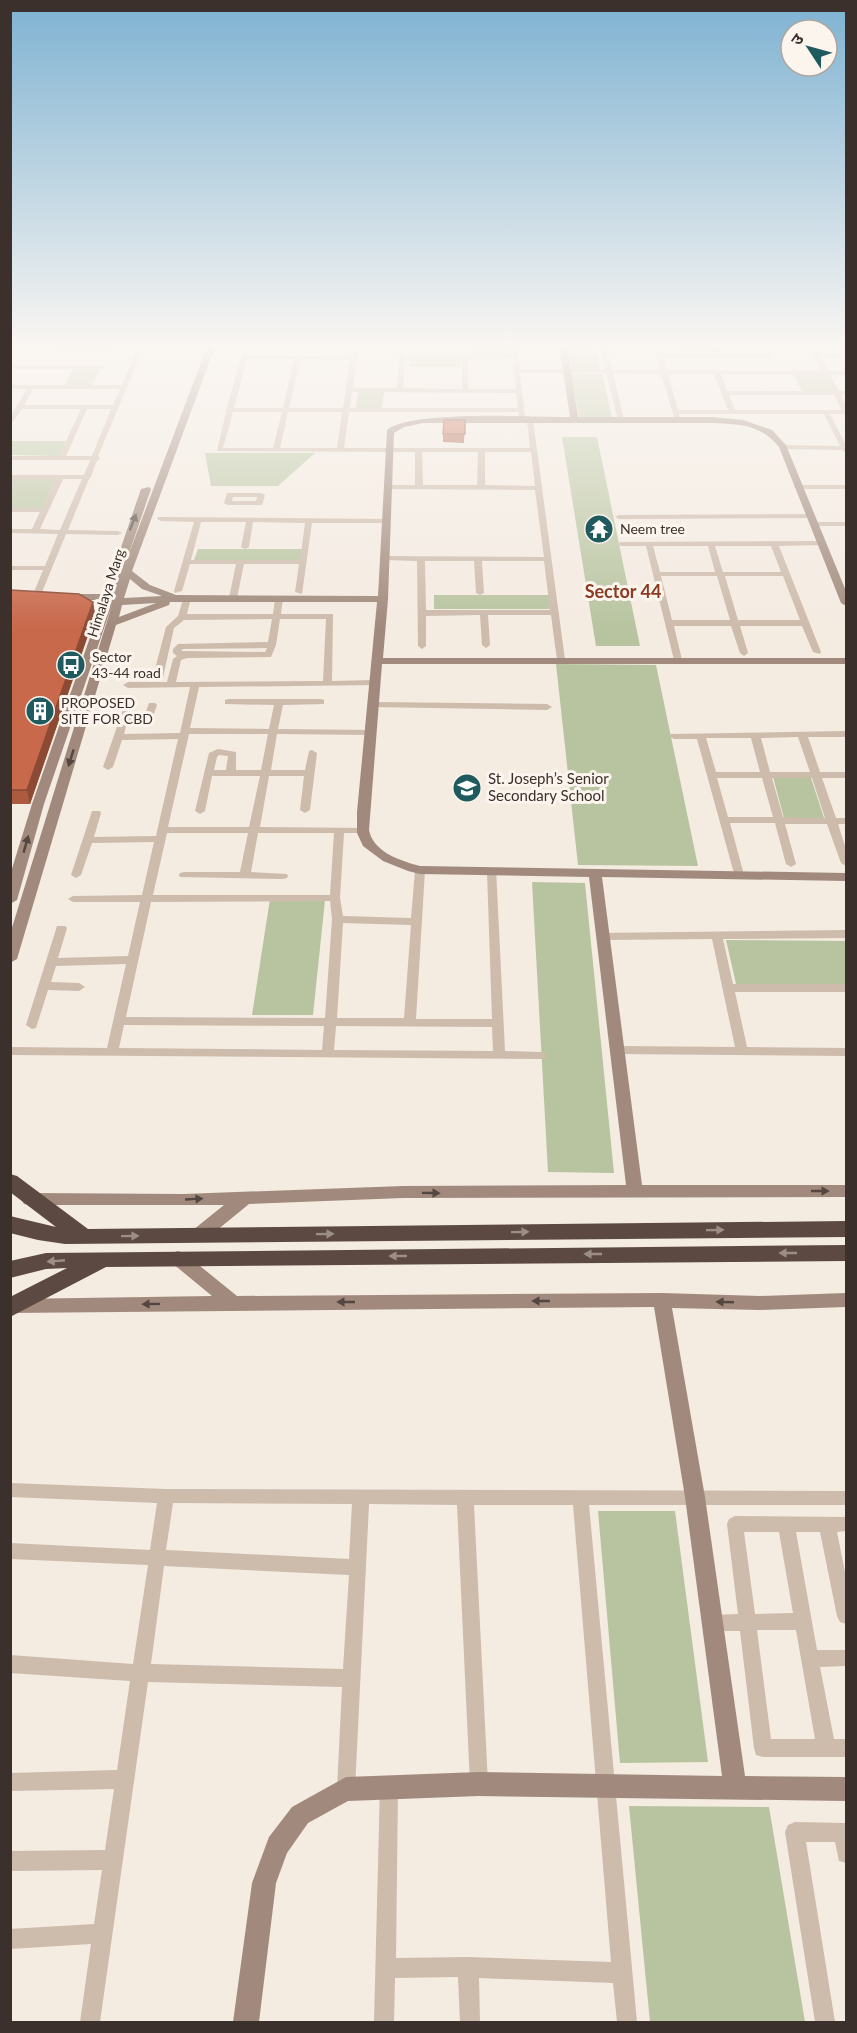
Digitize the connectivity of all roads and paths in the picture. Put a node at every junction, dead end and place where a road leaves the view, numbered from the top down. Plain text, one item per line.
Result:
1 (71, 439) edge
2 (104, 439) edge
3 (177, 439) edge
4 (222, 439) edge
5 (279, 439) edge
6 (342, 439) edge
7 (390, 439) edge
8 (531, 439) edge
9 (778, 439) edge
10 (783, 447) junction
11 (340, 449) junction
12 (846, 449) edge
13 (276, 450) junction
14 (390, 450) junction
15 (418, 450) junction
16 (482, 450) junction
17 (534, 450) junction
18 (10, 458) edge
19 (62, 458) junction
20 (96, 458) junction
21 (151, 475) dead end
22 (10, 477) edge
23 (60, 477) junction
24 (88, 477) junction
25 (389, 487) junction
26 (419, 487) junction
27 (481, 487) junction
28 (798, 487) junction
29 (846, 487) edge
30 (538, 488) junction
31 (10, 510) edge
32 (45, 510) junction
33 (619, 517) dead end
34 (161, 519) dead end
35 (198, 520) junction
36 (250, 520) junction
37 (309, 520) junction
38 (813, 520) junction
39 (386, 521) junction
40 (846, 524) edge
41 (10, 531) edge
42 (35, 531) junction
43 (63, 532) junction
44 (118, 533) dead end
45 (822, 543) junction
46 (621, 544) dead end
47 (650, 544) junction
48 (711, 544) junction
49 (774, 544) junction
50 (245, 547) dead end
51 (383, 558) junction
52 (421, 558) junction
53 (478, 558) junction
54 (548, 559) junction
55 (186, 562) junction
56 (241, 562) junction
57 (303, 562) junction
58 (10, 568) edge
59 (48, 568) junction
60 (127, 572) junction
61 (657, 574) junction
62 (720, 574) junction
63 (786, 574) junction
64 (835, 578) junction
65 (846, 578) edge
66 (113, 583) junction
67 (298, 592) dead end
68 (480, 593) dead end
69 (175, 596) junction
70 (44, 598) joint
71 (187, 598) junction
72 (233, 598) junction
73 (279, 599) junction
74 (383, 599) junction
75 (113, 600) junction
76 (846, 603) edge
77 (89, 610) junction
78 (484, 612) junction
79 (555, 612) junction
80 (422, 613) junction
81 (182, 616) junction
82 (278, 616) junction
83 (669, 623) junction
84 (735, 623) junction
85 (805, 623) junction
86 (166, 640) junction
87 (272, 645) junction
88 (486, 645) dead end
89 (181, 646) junction
90 (422, 646) dead end
91 (817, 652) dead end
92 (744, 653) dead end
93 (184, 655) junction
94 (561, 660) junction
95 (678, 660) junction
96 (376, 661) junction
97 (846, 661) edge
98 (158, 677) dead end
99 (327, 683) junction
100 (375, 683) junction
101 (128, 685) dead end
102 (171, 686) junction
103 (195, 686) junction
104 (228, 702) dead end
105 (279, 702) junction
106 (321, 702) dead end
107 (152, 705) dead end
108 (374, 705) junction
109 (128, 706) dead end
110 (547, 708) dead end
111 (123, 720) junction
112 (273, 732) junction
113 (371, 732) junction
114 (183, 734) junction
115 (846, 734) edge
116 (755, 735) junction
117 (802, 735) junction
118 (674, 736) dead end
119 (701, 736) junction
120 (118, 737) junction
121 (312, 753) dead end
122 (108, 767) dead end
123 (208, 773) junction
124 (231, 773) junction
125 (310, 773) junction
126 (264, 774) junction
127 (712, 775) junction
128 (766, 775) junction
129 (816, 775) junction
130 (846, 775) edge
131 (305, 810) dead end
132 (200, 812) dead end
133 (96, 813) dead end
134 (724, 820) junction
135 (778, 820) junction
136 (831, 820) junction
137 (846, 821) edge
138 (254, 829) junction
139 (339, 830) junction
140 (363, 830) junction
141 (160, 835) junction
142 (87, 840) junction
143 (846, 863) edge
144 (791, 864) dead end
145 (420, 870) junction
146 (492, 871) junction
147 (595, 873) junction
148 (76, 875) dead end
149 (184, 875) dead end
150 (245, 875) junction
151 (739, 875) junction
152 (283, 876) dead end
153 (846, 877) edge
154 (73, 898) dead end
155 (335, 898) junction
156 (146, 899) junction
157 (10, 900) edge
158 (338, 919) junction
159 (416, 922) junction
160 (62, 928) dead end
161 (846, 934) edge
162 (717, 935) junction
163 (603, 936) junction
164 (10, 959) edge
165 (132, 960) junction
166 (51, 962) junction
167 (44, 986) junction
168 (79, 987) dead end
169 (728, 988) junction
170 (846, 988) edge
171 (119, 1021) junction
172 (330, 1023) junction
173 (410, 1023) junction
174 (498, 1023) junction
175 (32, 1025) dead end
176 (617, 1050) junction
177 (10, 1051) edge
178 (112, 1051) junction
179 (742, 1051) junction
180 (846, 1052) edge
181 (328, 1054) junction
182 (499, 1055) junction
183 (541, 1056) dead end
184 (10, 1181) edge
185 (846, 1191) edge
186 (635, 1193) junction
187 (247, 1196) junction
188 (30, 1198) junction
189 (10, 1224) edge
190 (846, 1229) edge
191 (199, 1235) junction
192 (84, 1237) junction
193 (846, 1253) edge
194 (178, 1258) junction
195 (103, 1259) junction
196 (10, 1270) edge
197 (662, 1300) junction
198 (846, 1300) edge
199 (234, 1304) junction
200 (12, 1307) edge
201 (10, 1490) edge
202 (166, 1496) junction
203 (465, 1496) junction
204 (361, 1497) junction
205 (695, 1497) junction
206 (580, 1498) junction
207 (846, 1498) edge
208 (786, 1524) junction
209 (827, 1524) junction
210 (846, 1524) edge
211 (10, 1551) edge
212 (157, 1559) junction
213 (357, 1567) junction
214 (846, 1616) edge
215 (803, 1621) junction
216 (712, 1623) junction
217 (747, 1623) junction
218 (846, 1658) edge
219 (810, 1659) junction
220 (10, 1664) edge
221 (140, 1672) junction
222 (352, 1678) junction
223 (826, 1748) junction
224 (846, 1748) edge
225 (125, 1779) junction
226 (10, 1782) edge
227 (479, 1784) junction
228 (389, 1786) junction
229 (606, 1786) junction
230 (735, 1788) junction
231 (346, 1789) junction
232 (846, 1789) edge
233 (844, 1832) edge
234 (846, 1854) edge
235 (114, 1860) junction
236 (10, 1861) edge
237 (103, 1933) junction
238 (10, 1939) edge
239 (468, 1967) junction
240 (385, 1968) junction
241 (622, 1973) junction
242 (90, 2022) edge
243 (246, 2022) edge
244 (384, 2022) edge
245 (470, 2022) edge
246 (627, 2022) edge
247 (825, 2022) edge

1 - 19 street
2 - 20 street
3 - 60 street, Himalaya Marg
4 - 13 street
5 - 13 street
6 - 11 street
7 - 14 street
8 - 17 street
9 - 10 street
10 - 12 street
10 - 28 street
11 - 13 street
11 - 14 street
14 - 15 street
14 - 25 street
15 - 16 street
15 - 26 street
16 - 17 street
16 - 27 street
17 - 30 street
18 - 19 street
19 - 20 street
20 - 24 street
66 -> 21 street, Himalaya Marg
22 - 23 street
23 - 24 street
23 - 32 street
24 - 43 street
25 - 26 street
25 - 39 street
26 - 27 street
27 - 30 street
28 - 29 street
28 - 38 street
30 - 54 street
31 - 32 street
32 - 42 street
33 - 38 street
34 - 35 street
35 - 36 street
35 - 55 street
36 - 37 street
36 - 50 street
37 - 39 street
37 - 57 street
38 - 40 street
38 - 45 street
39 - 51 street
41 - 42 street
42 - 43 street
43 - 44 street
43 - 59 street
45 - 49 street
45 - 64 street
46 - 47 street
47 - 48 street
47 - 61 street
48 - 49 street
48 - 62 street
49 - 63 street
51 - 52 street
51 - 74 street
52 - 53 street
52 - 80 street
53 - 54 street
53 - 68 street
54 - 79 street
55 - 56 street
55 - 69 street
56 - 57 street
56 - 72 street
57 - 67 street
58 - 59 street
59 - 70 street
60 - 69 street
60 - 75 street, Himalaya Marg
61 - 62 street
61 - 83 street
62 - 63 street
62 - 84 street
63 - 85 street
64 - 65 street
64 - 76 street
66 - 75 street, Himalaya Marg
66 - 77 street
69 - 71 street
69 - 75 street
69 - 77 street
70 - 77 street
71 - 72 street
71 - 81 street
72 - 73 street
73 - 74 street
73 - 82 street
74 - 96 street
75 - 77 street, Himalaya Marg
75 - 77 street
157 -> 77 street, Himalaya Marg
77 -> 164 street, Himalaya Marg
78 - 79 street
78 - 80 street
78 - 88 street
79 - 94 street
80 - 90 street
81 - 82 street
81 - 86 street
82 - 87 street
82 - 99 street
83 - 84 street
83 - 95 street
84 - 85 street
84 - 92 street
85 - 91 street
86 - 89 street
86 - 98 street
87 - 89 street
87 - 93 street
89 - 93 street
93 - 102 street
94 - 95 street
94 - 96 street
95 - 97 street
96 - 100 street
99 - 100 street
99 - 103 street
100 - 108 street
101 - 102 street
102 - 103 street
103 - 114 street
104 - 105 street
105 - 106 street
105 - 112 street
107 - 111 street
108 - 110 street
108 - 113 street
109 - 111 street
111 - 120 street
112 - 113 street
112 - 114 street
112 - 126 street
113 - 140 street
114 - 120 street
114 - 141 street
115 - 117 street
116 - 117 street
116 - 119 street
116 - 128 street
117 - 129 street
118 - 119 street
119 - 127 street
120 - 122 street
121 - 125 street
123 - 124 street
123 - 124 street
123 - 132 street
124 - 126 street
125 - 126 street
125 - 131 street
126 - 138 street
127 - 128 street
127 - 134 street
128 - 129 street
128 - 135 street
129 - 130 street
129 - 136 street
133 - 142 street
134 - 135 street
134 - 151 street
135 - 136 street
135 - 144 street
136 - 137 street
136 - 143 street
138 - 139 street
138 - 141 street
138 - 150 street
139 - 140 street
139 - 155 street
140 - 145 street
141 - 142 street
141 - 156 street
142 - 148 street
145 - 146 street
145 - 159 street
146 - 147 street
146 - 174 street
147 - 151 street
147 - 163 street
149 - 150 street
150 - 152 street
151 - 153 street
154 - 156 street
155 - 156 street
155 - 158 street
156 - 165 street
158 - 159 street
158 - 172 street
159 - 173 street
160 - 166 street
161 - 162 street
162 - 163 street
162 - 169 street
163 - 176 street
165 - 166 street
165 - 171 street
166 - 167 street
167 - 168 street
167 - 175 street
169 - 170 street
169 - 179 street
171 - 172 street
171 - 178 street
172 - 173 street
172 - 181 street
173 - 174 street
174 - 182 street
176 - 179 street
176 - 186 street
177 - 178 street
178 - 181 street
179 - 180 street
181 - 182 street
182 - 183 street
184 - 188 highway
186 -> 185 street
187 -> 186 street
188 -> 187 street
187 - 191 street
188 - 192 highway
189 - 192 highway
191 -> 190 highway
192 -> 191 highway
193 -> 194 highway
194 - 195 highway
194 - 199 street
195 -> 196 highway
195 - 200 highway
198 -> 197 street
197 -> 199 street
197 - 205 street
199 -> 200 street
201 - 202 street
202 - 204 street
202 - 212 street
203 - 204 street
203 - 206 street
203 - 227 street
204 - 213 street
205 - 206 street
205 - 207 street
205 - 216 street
206 - 229 street
208 - 209 street
208 - 215 street
208 - 217 street
209 - 210 street
209 - 214 street
211 - 212 street
212 - 213 street
212 - 221 street
213 - 222 street
215 - 217 street
215 - 219 street
216 - 217 street
216 - 230 street
217 - 223 street
218 - 219 street
219 - 223 street
220 - 221 street
221 - 222 street
221 - 225 street
222 - 231 street
223 - 224 street
225 - 226 street
225 - 235 street
227 - 228 street
227 - 229 street
228 - 231 street
228 - 240 street
229 - 230 street
229 - 241 street
230 - 232 street
231 - 243 street
233 - 234 street
233 - 247 street
235 - 236 street
235 - 237 street
237 - 238 street
237 - 242 street
239 - 240 street
239 - 241 street
239 - 245 street
240 - 244 street
241 - 246 street

